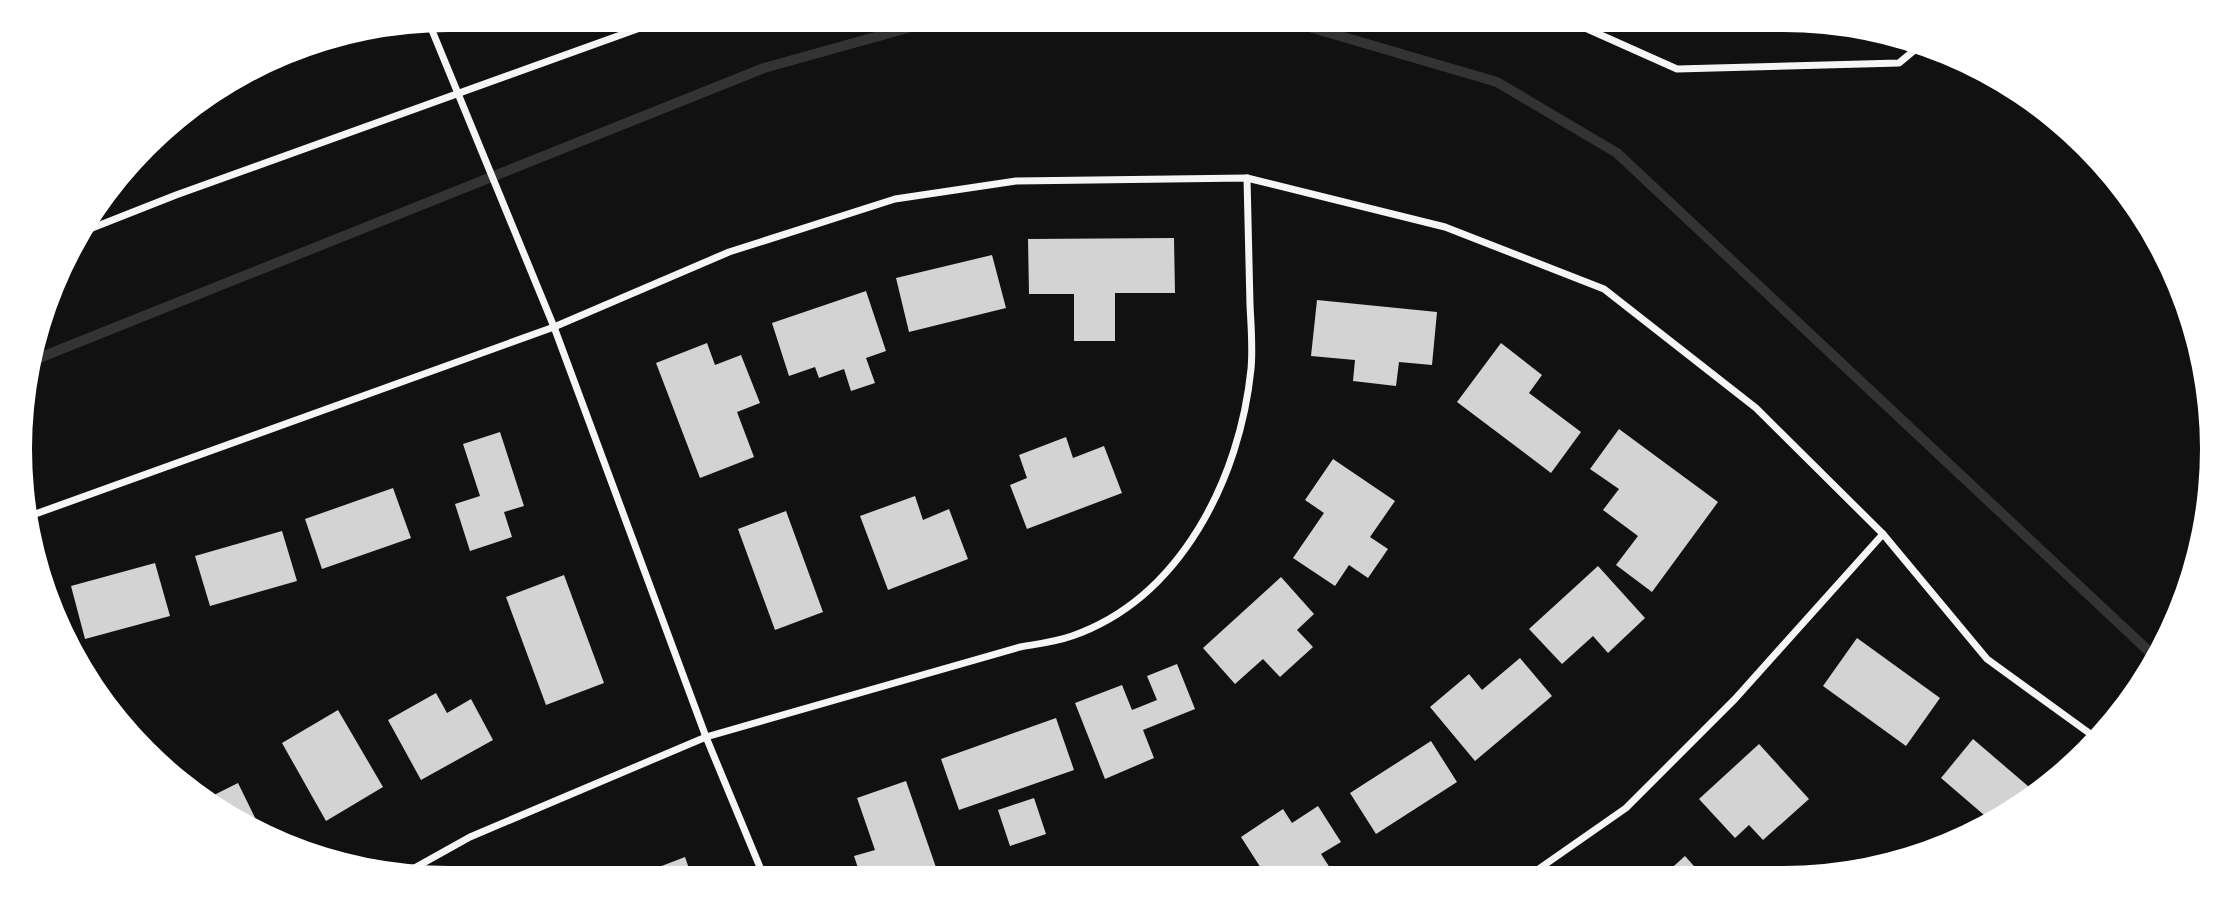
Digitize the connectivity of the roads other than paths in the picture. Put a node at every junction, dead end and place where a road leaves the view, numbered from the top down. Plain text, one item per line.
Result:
1 (433, 32) edge
2 (630, 32) edge
3 (1594, 32) edge
4 (1912, 52) edge
5 (458, 95) junction
6 (1247, 178) junction
7 (96, 226) edge
8 (554, 327) junction
9 (37, 513) edge
10 (1883, 534) junction
11 (2088, 732) edge
12 (706, 737) junction
13 (420, 865) edge
14 (759, 866) edge
15 (1543, 866) edge

1 - 5 street
2 - 5 street
3 - 4 street
5 - 7 street
5 - 8 street
6 - 8 street
6 - 10 street
6 - 12 street
8 - 9 street
8 - 12 street
10 - 11 street
10 - 15 street
12 - 13 street
12 - 14 street

